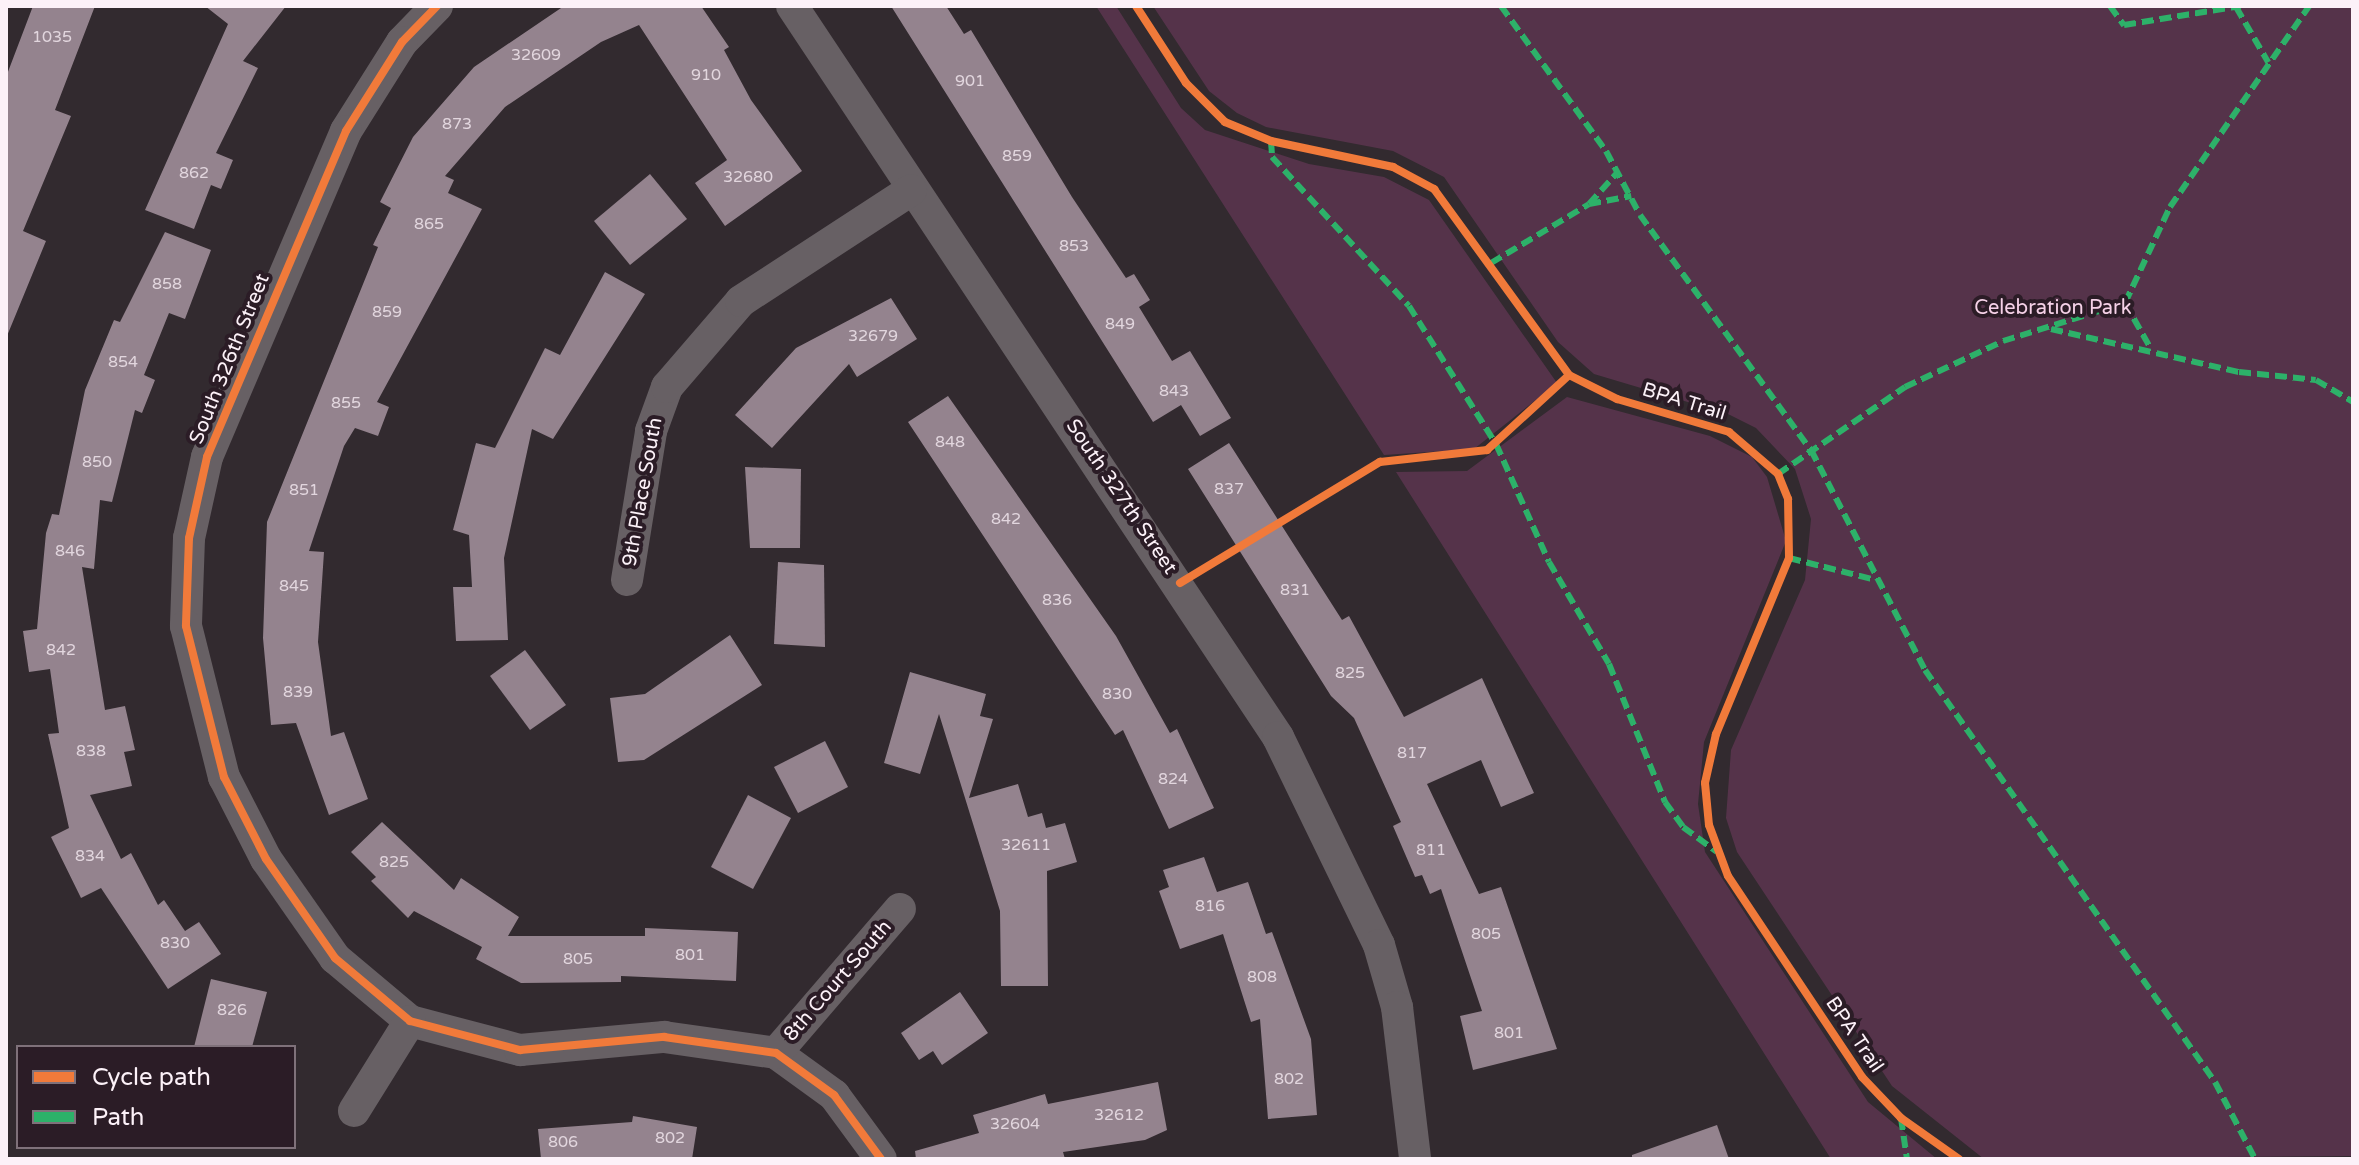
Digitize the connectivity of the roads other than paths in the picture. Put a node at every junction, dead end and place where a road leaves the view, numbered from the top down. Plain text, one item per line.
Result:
1 (437, 6) edge
2 (792, 6) edge
3 (911, 190) junction
4 (627, 580) dead end
5 (900, 909) dead end
6 (410, 1021) junction
7 (776, 1053) junction
8 (354, 1111) dead end
9 (881, 1159) edge
10 (1415, 1159) edge

1 - 6 street, South 326th Street
2 - 3 street, South 327th Street
3 - 4 street, 9th Place South
3 - 10 street, South 327th Street
5 - 7 street, 8th Court South
6 - 7 street, South 326th Street
6 - 8 street
7 - 9 street, South 326th Street

